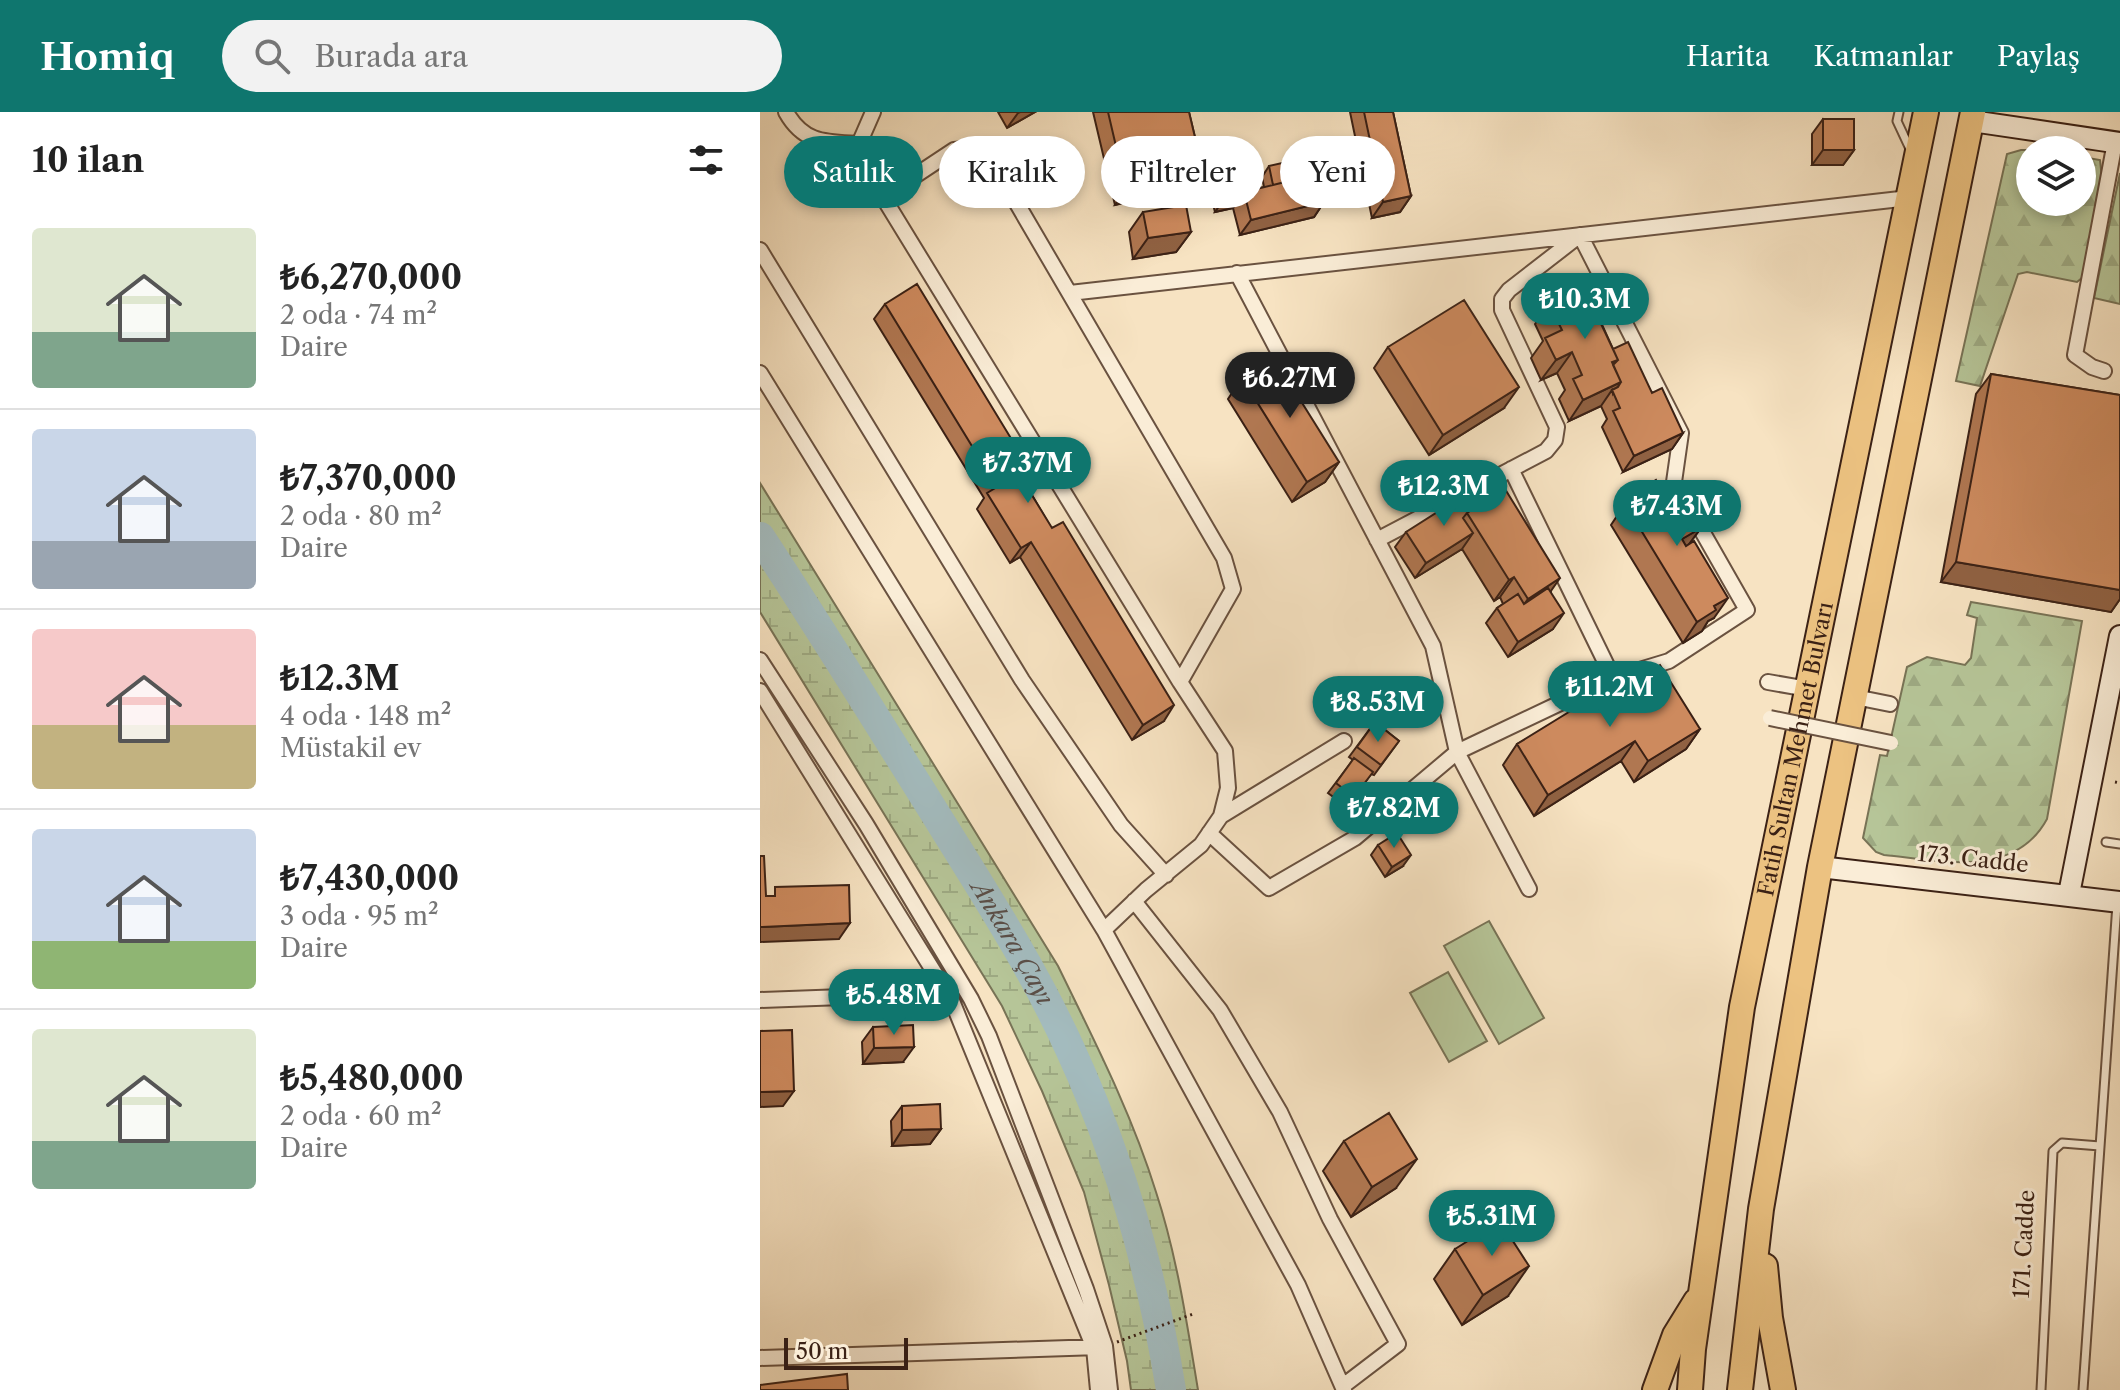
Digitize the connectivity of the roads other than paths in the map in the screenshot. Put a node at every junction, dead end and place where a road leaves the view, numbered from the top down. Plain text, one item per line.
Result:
1 (786, 112) edge
2 (873, 112) edge
3 (1899, 112) edge
4 (1926, 112) edge
5 (1972, 116) edge
6 (2000, 119) edge
7 (810, 136) edge
8 (862, 136) edge
9 (2118, 142) edge
10 (1916, 162) junction
11 (923, 171) edge
12 (1909, 198) junction
13 (890, 208) edge
14 (1580, 235) junction
15 (760, 250) edge
16 (1237, 273) junction
17 (1070, 293) junction
18 (2104, 371) dead end
19 (760, 373) edge
20 (1511, 469) junction
21 (1377, 540) junction
22 (2120, 636) edge
23 (760, 660) edge
24 (1613, 678) junction
25 (1180, 682) junction
26 (1768, 682) dead end
27 (1808, 689) junction
28 (760, 691) edge
29 (1855, 697) junction
30 (1890, 704) dead end
31 (1770, 718) dead end
32 (1344, 741) dead end
33 (1891, 743) dead end
34 (1457, 752) junction
35 (1221, 816) junction
36 (1209, 833) junction
37 (2106, 842) dead end
38 (2120, 844) edge
39 (1820, 867) junction
40 (1166, 875) junction
41 (1529, 889) dead end
42 (2069, 894) junction
43 (1134, 901) junction
44 (2119, 902) edge
45 (1104, 930) junction
46 (967, 992) junction
47 (947, 993) junction
48 (760, 1000) edge
49 (2100, 1146) junction
50 (1761, 1209) junction
51 (1702, 1292) junction
52 (1099, 1347) junction
53 (760, 1358) edge
54 (1344, 1388) edge
55 (1098, 1390) edge
56 (1110, 1390) edge
57 (1655, 1390) edge
58 (1690, 1390) edge
59 (1740, 1390) edge
60 (1783, 1390) edge
61 (2041, 1390) edge
62 (2083, 1390) edge

1 - 7 street
2 - 8 street
3 - 10 lane
4 - 10 highway, Fatih Sultan Mehmet Bulvarı
5 - 6 street
5 - 29 highway
6 - 9 street
9 - 18 street
10 - 12 highway, Fatih Sultan Mehmet Bulvarı
11 - 17 street
12 - 14 street
12 - 27 highway, Fatih Sultan Mehmet Bulvarı
13 - 25 street
14 - 16 street
14 - 20 street
14 - 24 street
15 - 40 street
16 - 17 street
16 - 21 street
17 - 25 street
19 - 45 street
20 - 21 street
20 - 24 street
21 - 34 street
22 - 42 street
23 - 46 street
24 - 34 street
25 - 35 street
26 - 27 street
27 - 51 highway, Fatih Sultan Mehmet Bulvarı
28 - 47 street
29 - 30 street
29 - 39 highway
31 - 33 street, bridge
32 - 35 street
34 - 36 street
34 - 41 street
35 - 36 street
36 - 40 street
37 - 38 lane
39 - 42 street, 173. Cadde
39 - 50 highway
40 - 43 street
42 - 44 street, 173. Cadde
43 - 45 street
43 - 54 street
44 - 49 lane
45 - 54 street
46 - 47 street
46 - 52 street
47 - 48 street
47 - 52 street
49 - 61 lane, 171. Cadde
49 - 62 lane
50 - 59 highway
50 - 60 highway
51 - 57 highway
51 - 58 highway, Fatih Sultan Mehmet Bulvarı
52 - 53 street
52 - 55 street
52 - 56 street

